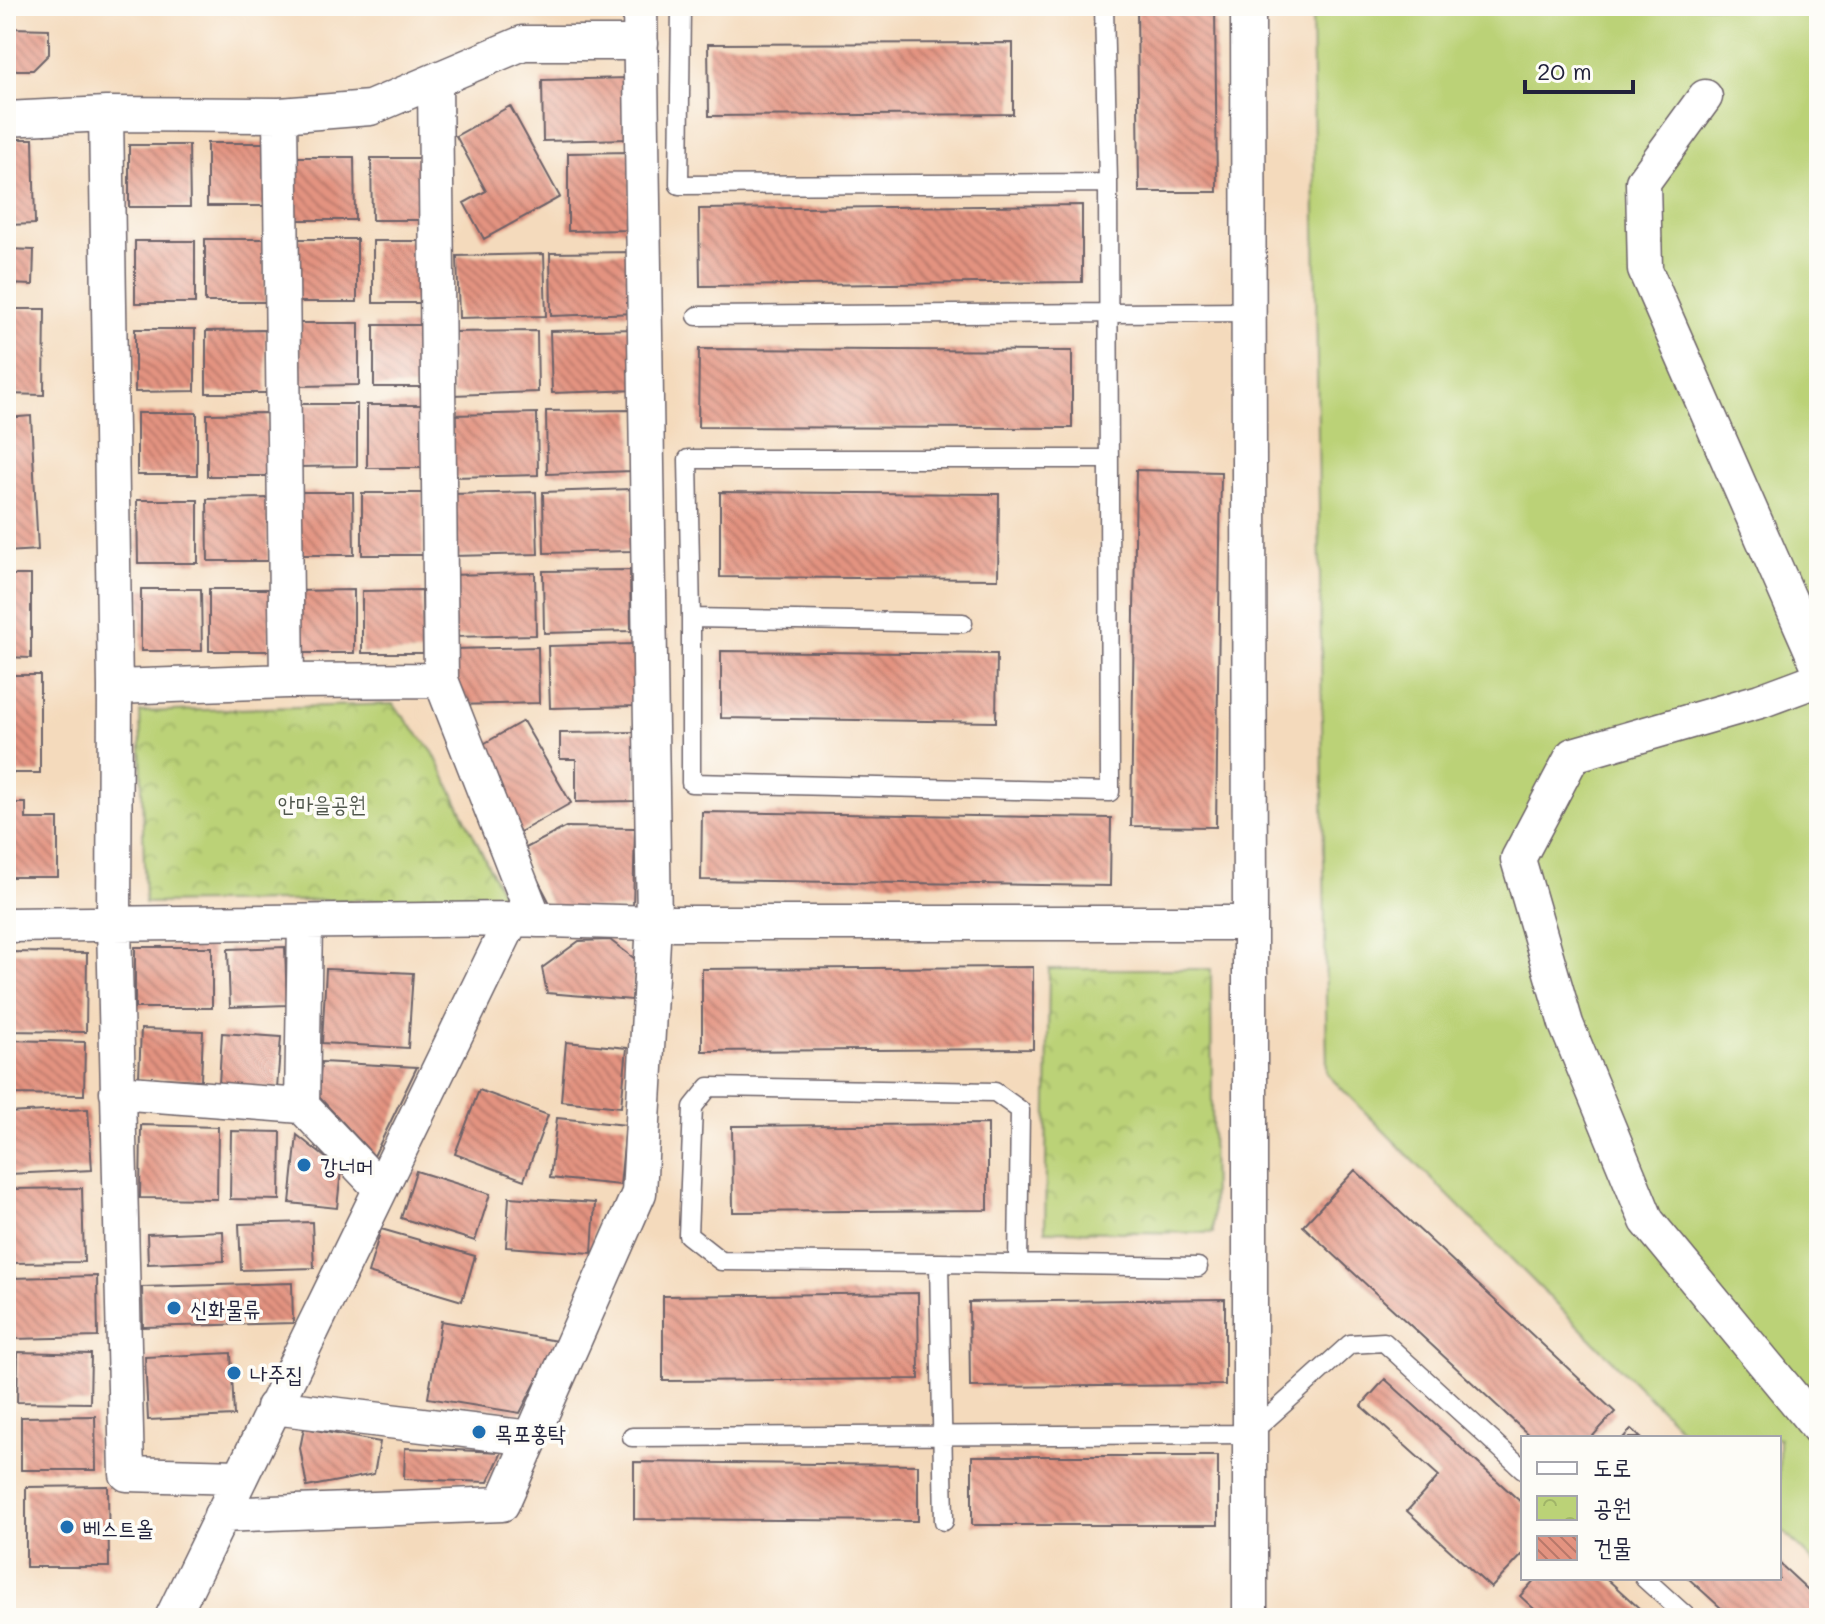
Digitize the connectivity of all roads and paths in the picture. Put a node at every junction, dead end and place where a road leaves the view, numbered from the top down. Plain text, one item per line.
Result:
1 (640, 6) edge
2 (681, 6) edge
3 (1104, 6) edge
4 (1248, 6) edge
5 (641, 43) junction
6 (435, 81) junction
7 (1705, 97) dead end
8 (106, 114) junction
9 (280, 115) junction
10 (6, 119) edge
11 (1108, 183) junction
12 (1249, 312) junction
13 (1109, 313) junction
14 (697, 316) dead end
15 (1109, 459) junction
16 (691, 618) junction
17 (963, 623) dead end
18 (1819, 667) edge
19 (1819, 679) edge
20 (441, 680) junction
21 (287, 681) junction
22 (115, 687) junction
23 (523, 919) junction
24 (305, 922) junction
25 (654, 923) junction
26 (1250, 923) junction
27 (114, 924) junction
28 (6, 925) edge
29 (117, 1092) junction
30 (302, 1106) junction
31 (380, 1188) junction
32 (939, 1263) junction
33 (1018, 1264) junction
34 (1198, 1267) dead end
35 (273, 1407) junction
36 (1819, 1429) edge
37 (1250, 1434) junction
38 (942, 1436) junction
39 (632, 1437) dead end
40 (531, 1438) junction
41 (1521, 1467) edge
42 (239, 1477) junction
43 (221, 1515) junction
44 (944, 1521) dead end
45 (1646, 1580) edge
46 (172, 1618) edge
47 (1250, 1618) edge
48 (1688, 1618) edge

1 - 5 street
2 - 11 lane
3 - 11 lane
4 - 12 street
5 - 6 street
5 - 25 street
6 - 9 street
6 - 20 street
7 - 18 street
8 - 9 street
8 - 10 street
8 - 22 street
9 - 21 street
11 - 13 lane
12 - 13 lane
12 - 26 street
13 - 14 lane
13 - 15 lane
15 - 16 lane
15 - 16 lane
16 - 17 lane
19 - 36 street
20 - 21 street
20 - 23 street
21 - 22 street
22 - 27 street
23 - 24 street
23 - 25 street
23 - 31 street
24 - 27 street
24 - 30 street
25 - 26 street
25 - 40 street
26 - 37 street
27 - 28 street
27 - 29 street
29 - 30 street
29 - 42 street
30 - 31 street
31 - 35 street
32 - 33 lane
32 - 33 lane
32 - 38 lane
33 - 34 lane
35 - 40 street
35 - 42 street
37 - 38 lane
37 - 41 lane
37 - 47 street
38 - 39 lane
38 - 44 lane
40 - 43 street
42 - 43 street
43 - 46 street
45 - 48 lane

